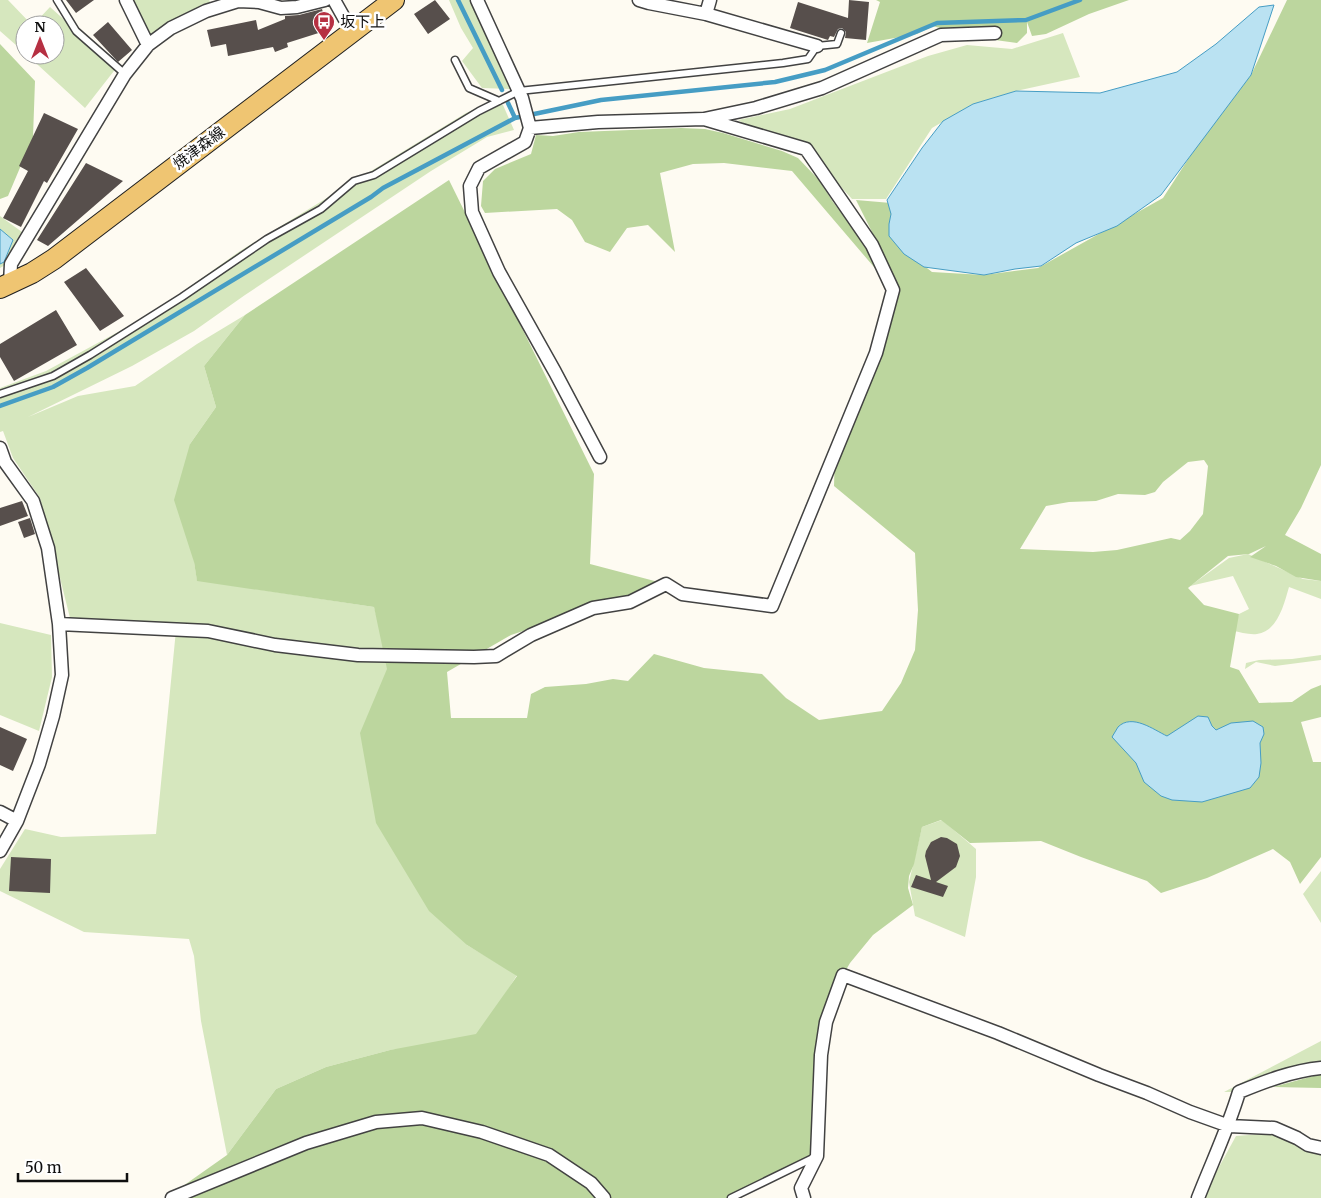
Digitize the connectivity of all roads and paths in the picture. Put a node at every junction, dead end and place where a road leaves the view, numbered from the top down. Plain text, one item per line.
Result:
1 (57, 0) edge
2 (126, 0) edge
3 (325, 0) edge
4 (334, 0) edge
5 (394, 0) edge
6 (477, 0) edge
7 (639, 0) edge
8 (710, 0) edge
9 (214, 4) edge
10 (706, 14) junction
11 (352, 32) junction
12 (841, 33) dead end
13 (995, 34) dead end
14 (148, 45) junction
15 (817, 46) junction
16 (454, 60) dead end
17 (125, 74) junction
18 (520, 95) junction
19 (499, 102) junction
20 (704, 118) junction
21 (530, 125) junction
22 (5, 285) edge
23 (0, 394) edge
24 (0, 448) edge
25 (600, 457) dead end
26 (59, 624) junction
27 (0, 812) edge
28 (17, 821) junction
29 (0, 851) edge
30 (1321, 1068) edge
31 (1229, 1126) junction
32 (1321, 1148) edge
33 (817, 1156) junction
34 (172, 1198) edge
35 (604, 1198) edge
36 (731, 1198) edge
37 (804, 1198) edge
38 (1198, 1198) edge

1 - 17 lane
2 - 14 street
3 - 9 street
4 - 11 street
5 - 11 main road, 焼津森線
6 - 18 street
7 - 10 street
8 - 10 street
9 - 14 street
10 - 15 street
11 - 22 main road, 焼津森線
12 - 15 lane
13 - 20 street
14 - 17 street
15 - 18 lane
16 - 19 lane
17 - 22 street
18 - 19 lane
18 - 21 street
19 - 23 lane
20 - 21 street
20 - 26 street
21 - 25 street
24 - 26 street
26 - 28 street
27 - 28 street
28 - 29 street
30 - 31 street
31 - 32 street
31 - 33 street
31 - 38 street
33 - 36 lane
33 - 37 street
34 - 35 street

